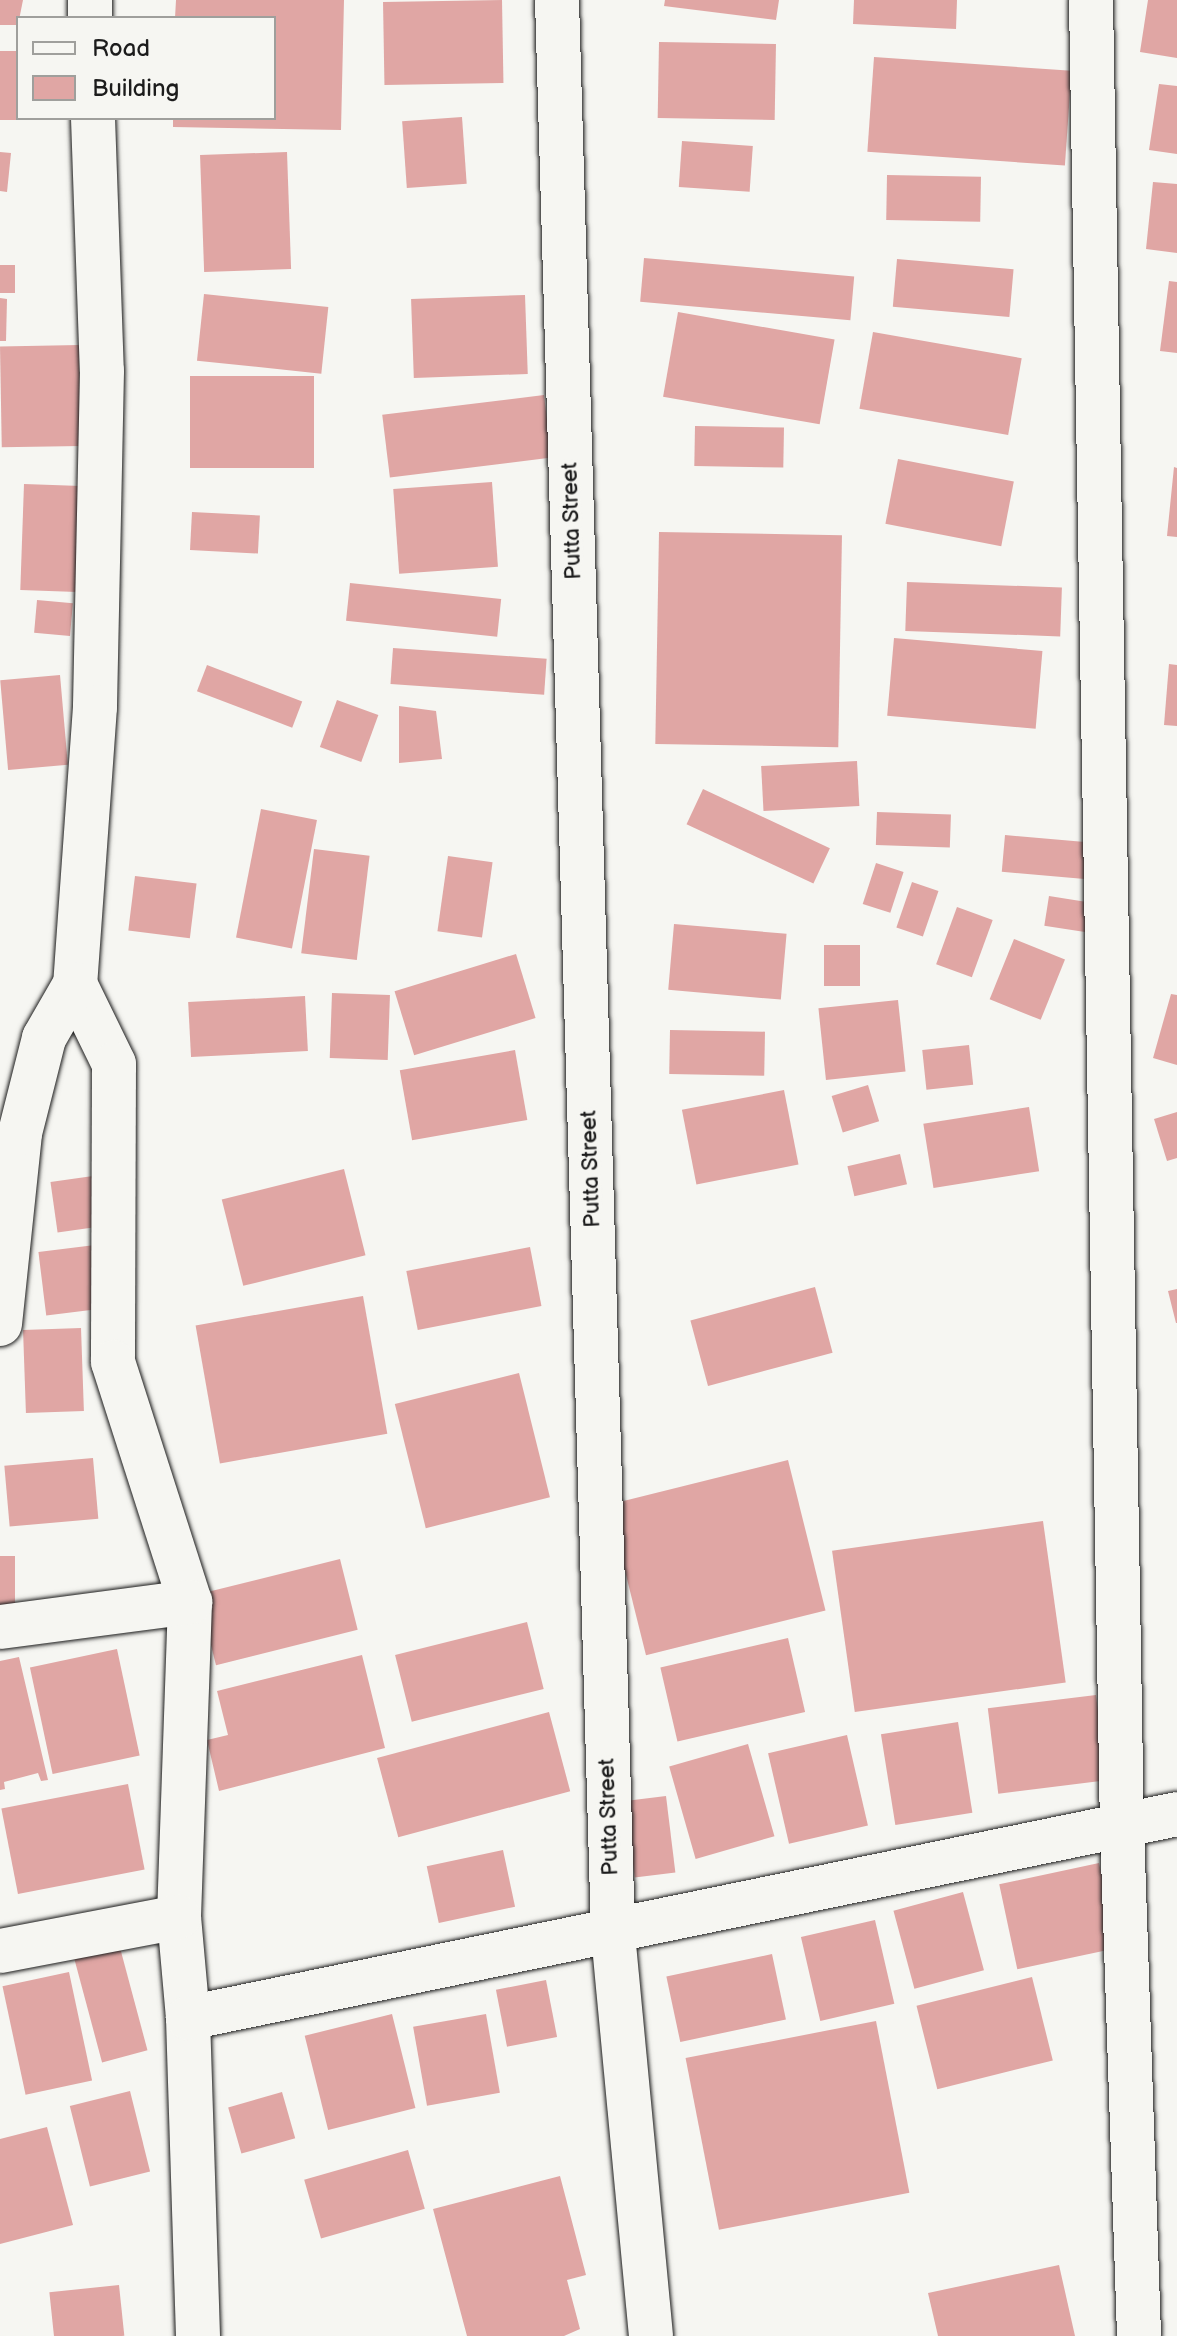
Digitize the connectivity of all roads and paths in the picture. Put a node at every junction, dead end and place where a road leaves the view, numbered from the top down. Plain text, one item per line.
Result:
1 (557, 0) edge
2 (1091, 0) edge
3 (93, 120) edge
4 (75, 984) junction
5 (0, 1324) edge
6 (190, 1602) junction
7 (0, 1627) edge
8 (1177, 1814) edge
9 (1122, 1828) junction
10 (179, 1917) junction
11 (613, 1934) junction
12 (0, 1951) edge
13 (188, 2018) junction
14 (198, 2336) edge
15 (651, 2336) edge
16 (1139, 2336) edge

1 - 11 street, Putta Street
2 - 9 street
3 - 4 street
4 - 5 street
4 - 6 street
6 - 7 street
6 - 10 street
8 - 9 street
9 - 11 street
9 - 16 street
10 - 12 street
10 - 13 street
11 - 13 street
11 - 15 street, Putta Street
13 - 14 street

